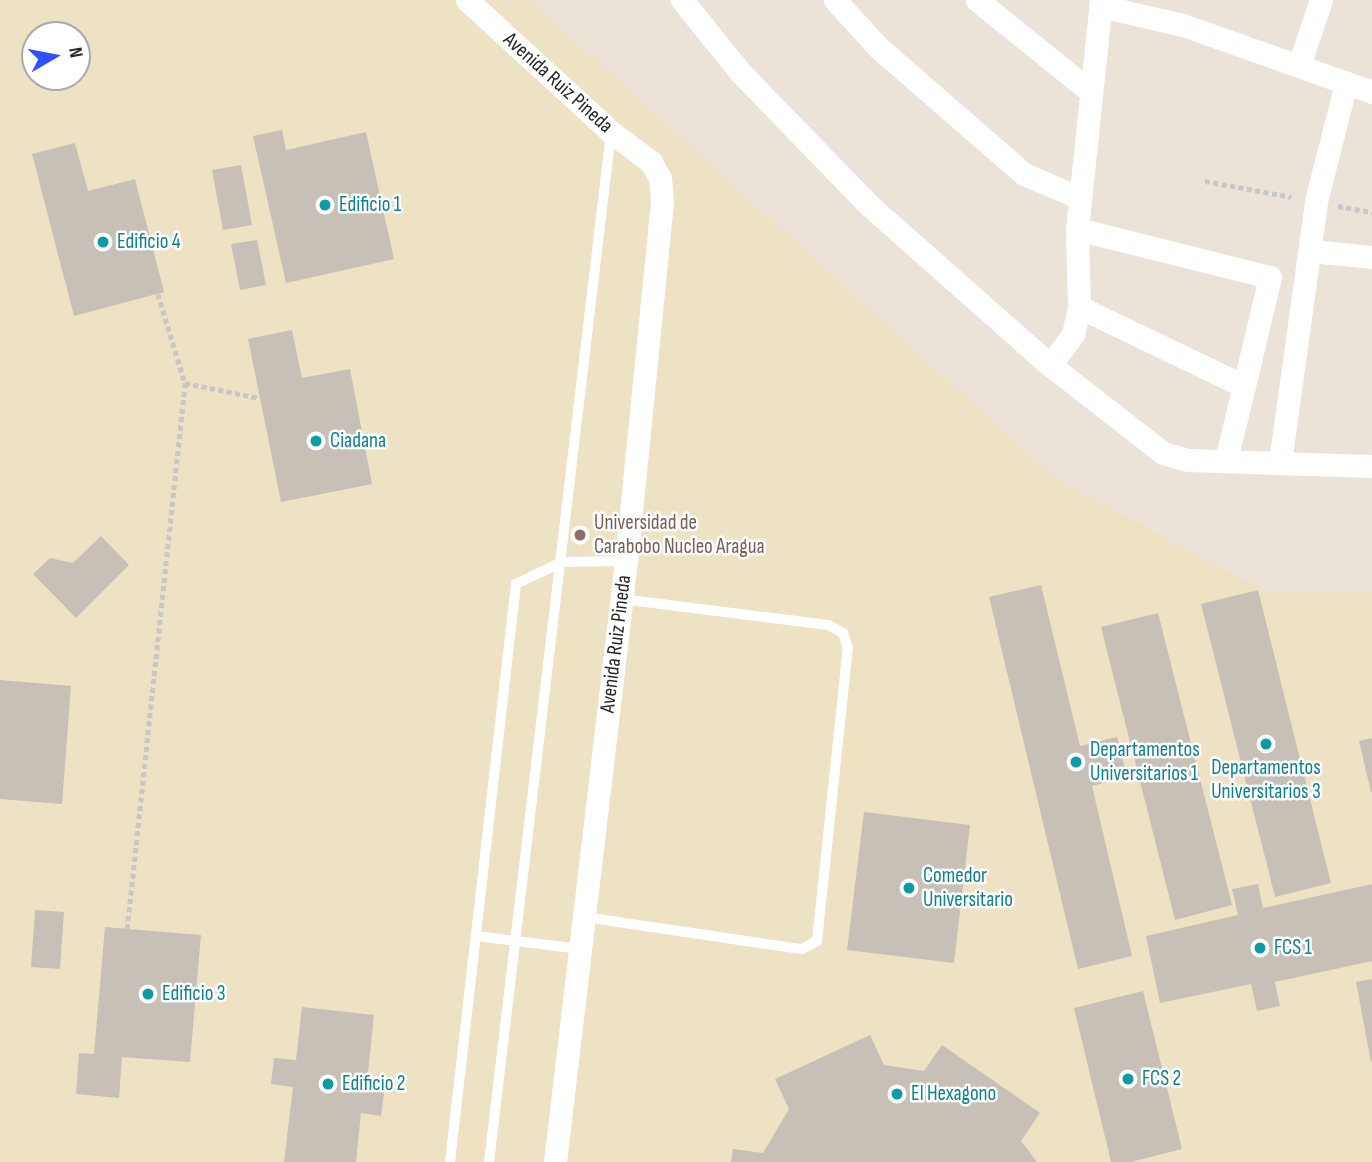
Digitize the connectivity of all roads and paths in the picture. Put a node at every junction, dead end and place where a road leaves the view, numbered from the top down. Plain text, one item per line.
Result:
1 (467, 0) edge
2 (682, 0) edge
3 (835, 0) edge
4 (977, 0) edge
5 (1321, 0) edge
6 (1100, 3) edge
7 (1299, 65) junction
8 (1346, 83) junction
9 (1091, 92) junction
10 (1372, 92) edge
11 (611, 132) junction
12 (1080, 198) junction
13 (1077, 229) junction
14 (1311, 251) junction
15 (1372, 257) edge
16 (159, 294) dead end
17 (1079, 307) junction
18 (1050, 365) junction
19 (185, 383) junction
20 (1244, 386) junction
21 (260, 398) dead end
22 (1226, 460) junction
23 (1280, 462) junction
24 (1372, 466) edge
25 (626, 561) junction
26 (562, 562) junction
27 (622, 599) junction
28 (584, 917) junction
29 (127, 929) dead end
30 (476, 936) junction
31 (516, 942) junction
32 (580, 949) junction
33 (450, 1162) edge
34 (489, 1162) edge
35 (555, 1162) edge

1 - 11 street, Avenida Ruiz Pineda
2 - 18 street
3 - 12 street
4 - 9 street
5 - 7 street
6 - 7 street
6 - 9 street
7 - 8 street
8 - 10 street
8 - 14 street
9 - 12 street
11 - 25 street, Avenida Ruiz Pineda
11 - 26 lane
12 - 13 street
13 - 17 street
13 - 20 street
14 - 15 street
14 - 23 street
16 - 19 path
17 - 18 street
17 - 20 street
18 - 22 street
19 - 21 path
19 - 29 path
20 - 22 street
22 - 23 street
23 - 24 street
25 - 26 lane
25 - 27 street, Avenida Ruiz Pineda
26 - 30 lane
26 - 31 lane
27 - 28 street, Avenida Ruiz Pineda
27 - 28 lane
28 - 32 street, Avenida Ruiz Pineda
30 - 31 lane
30 - 33 lane
31 - 32 lane
31 - 34 lane
32 - 35 street, Avenida Ruiz Pineda

